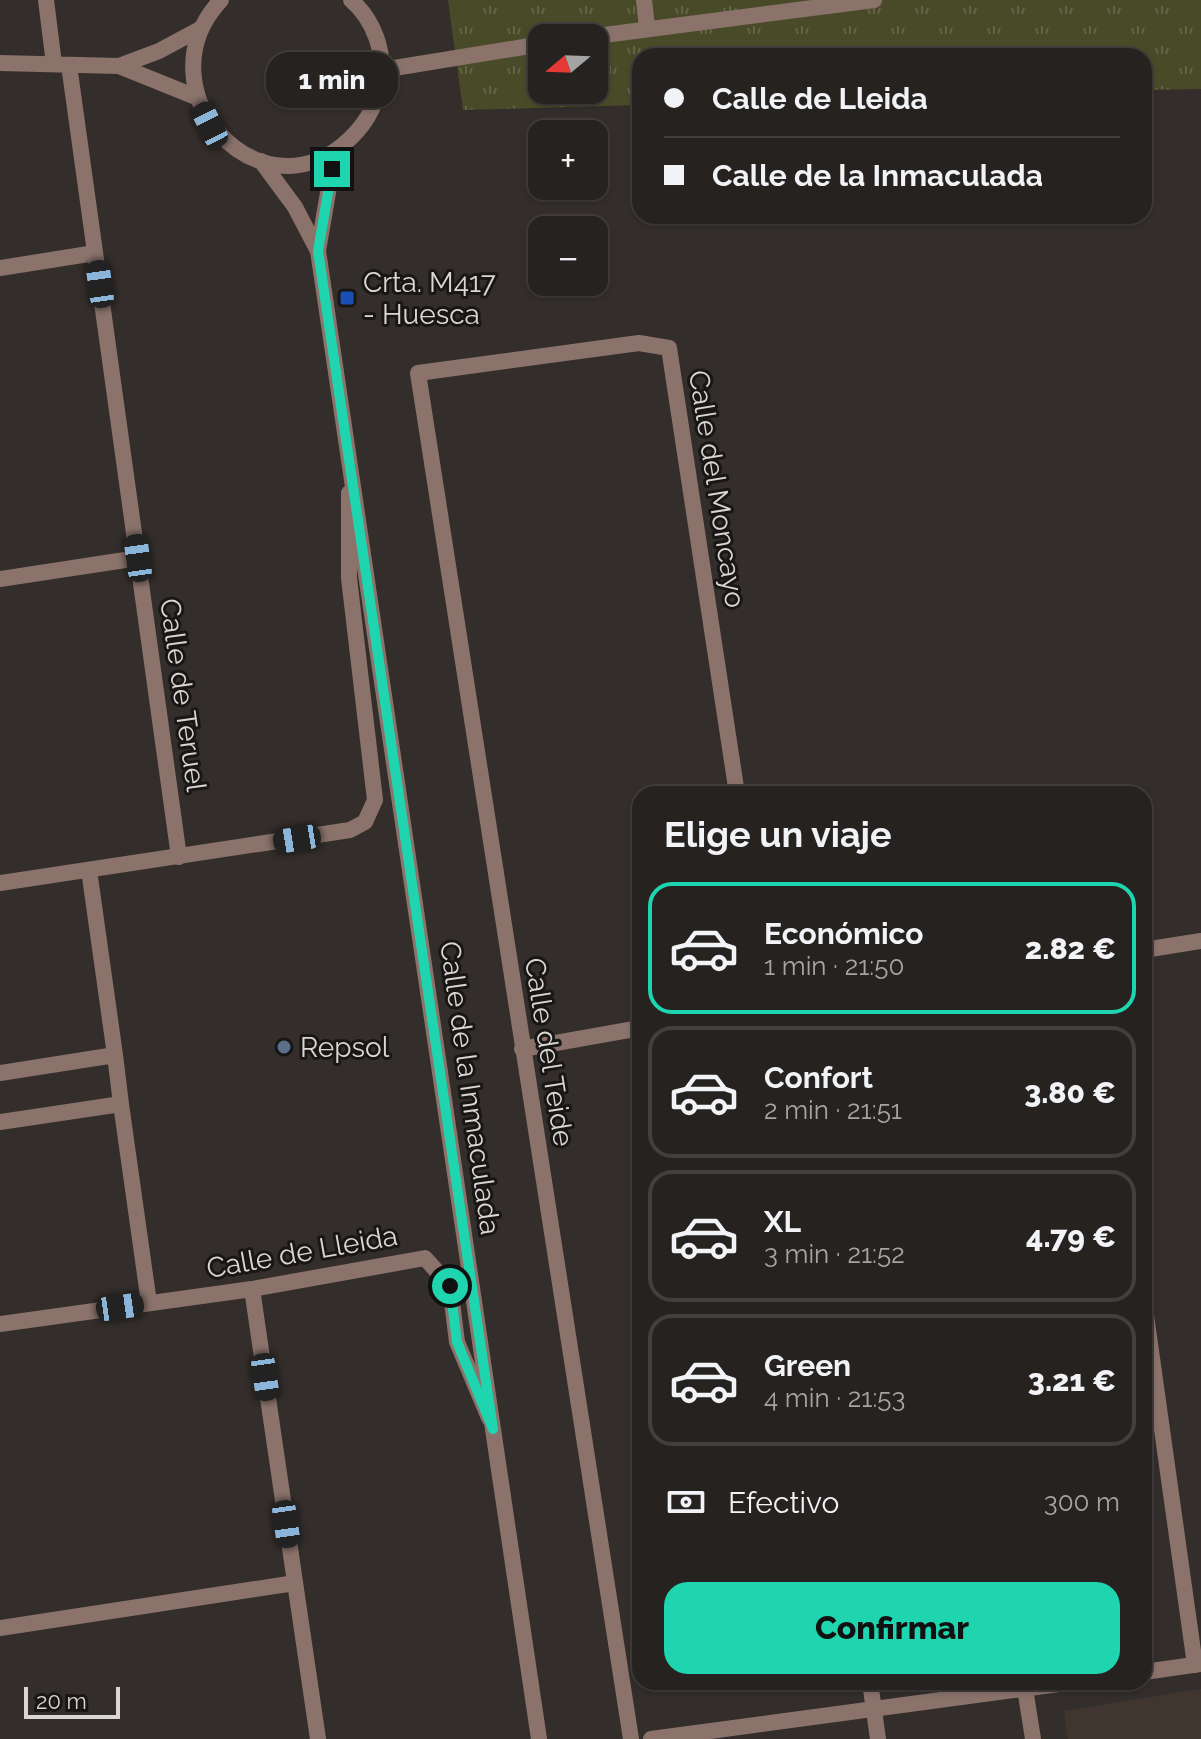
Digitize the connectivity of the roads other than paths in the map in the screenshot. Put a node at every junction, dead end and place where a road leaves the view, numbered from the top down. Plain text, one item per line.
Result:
1 (46, 0) edge
2 (221, 0) edge
3 (351, 0) edge
4 (644, 0) edge
5 (874, 0) edge
6 (647, 27) junction
7 (200, 29) junction
8 (608, 34) edge
9 (528, 46) edge
10 (0, 63) edge
11 (61, 65) junction
12 (119, 66) junction
13 (382, 70) junction
14 (196, 97) junction
15 (335, 152) junction
16 (261, 161) junction
17 (318, 251) junction
18 (95, 253) junction
19 (0, 268) edge
20 (418, 373) joint
21 (349, 444) junction
22 (138, 558) junction
23 (0, 579) edge
24 (736, 786) edge
25 (179, 857) junction
26 (89, 870) junction
27 (0, 883) edge
28 (1201, 941) edge
29 (1152, 949) edge
30 (632, 1029) edge
31 (522, 1049) junction
32 (115, 1055) junction
33 (0, 1073) edge
34 (121, 1104) junction
35 (0, 1122) edge
36 (252, 1289) junction
37 (149, 1303) junction
38 (0, 1324) edge
39 (1152, 1355) edge
40 (493, 1429) junction
41 (295, 1583) junction
42 (0, 1628) edge
43 (1198, 1664) edge
44 (1152, 1671) edge
45 (871, 1690) edge
46 (1000, 1690) edge
47 (1026, 1690) edge
48 (874, 1710) junction
49 (318, 1739) edge
50 (539, 1739) edge
51 (631, 1739) edge
52 (651, 1739) edge
53 (878, 1739) edge
54 (1033, 1739) edge

1 - 11 street, Calle de Teruel
2 - 7 street
3 - 13 street
4 - 6 street
5 - 6 street
6 - 8 street
7 - 12 street
7 - 14 street
9 - 13 street
10 - 11 street
11 - 12 street
11 - 18 street, Calle de Teruel
12 - 14 street
13 - 15 street
14 - 16 street
15 - 16 street
15 - 17 street, Calle de la Inmaculada
16 - 17 street, Calle de la Inmaculada
17 - 21 street, Calle de la Inmaculada
18 - 19 street
18 - 22 street, Calle de Teruel
20 - 24 street, Calle del Moncayo
20 - 31 street, Calle del Teide
21 - 25 street, Calle de la Inmaculada
21 - 40 street, Calle de la Inmaculada
22 - 23 street
22 - 25 street, Calle de Teruel
25 - 26 street
26 - 27 street
26 - 32 street
28 - 29 street
30 - 31 street
31 - 51 street, Calle del Teide
32 - 33 street
32 - 34 street
34 - 35 street
34 - 37 street
36 - 37 street, Calle de Lleida
36 - 40 street, Calle de Lleida
36 - 41 street
37 - 38 street, Calle de Lleida
39 - 43 street
40 - 50 street, Calle de la Inmaculada
41 - 42 street
41 - 49 street
43 - 44 street
45 - 48 street
46 - 48 street
47 - 54 street
48 - 52 street
48 - 53 street

